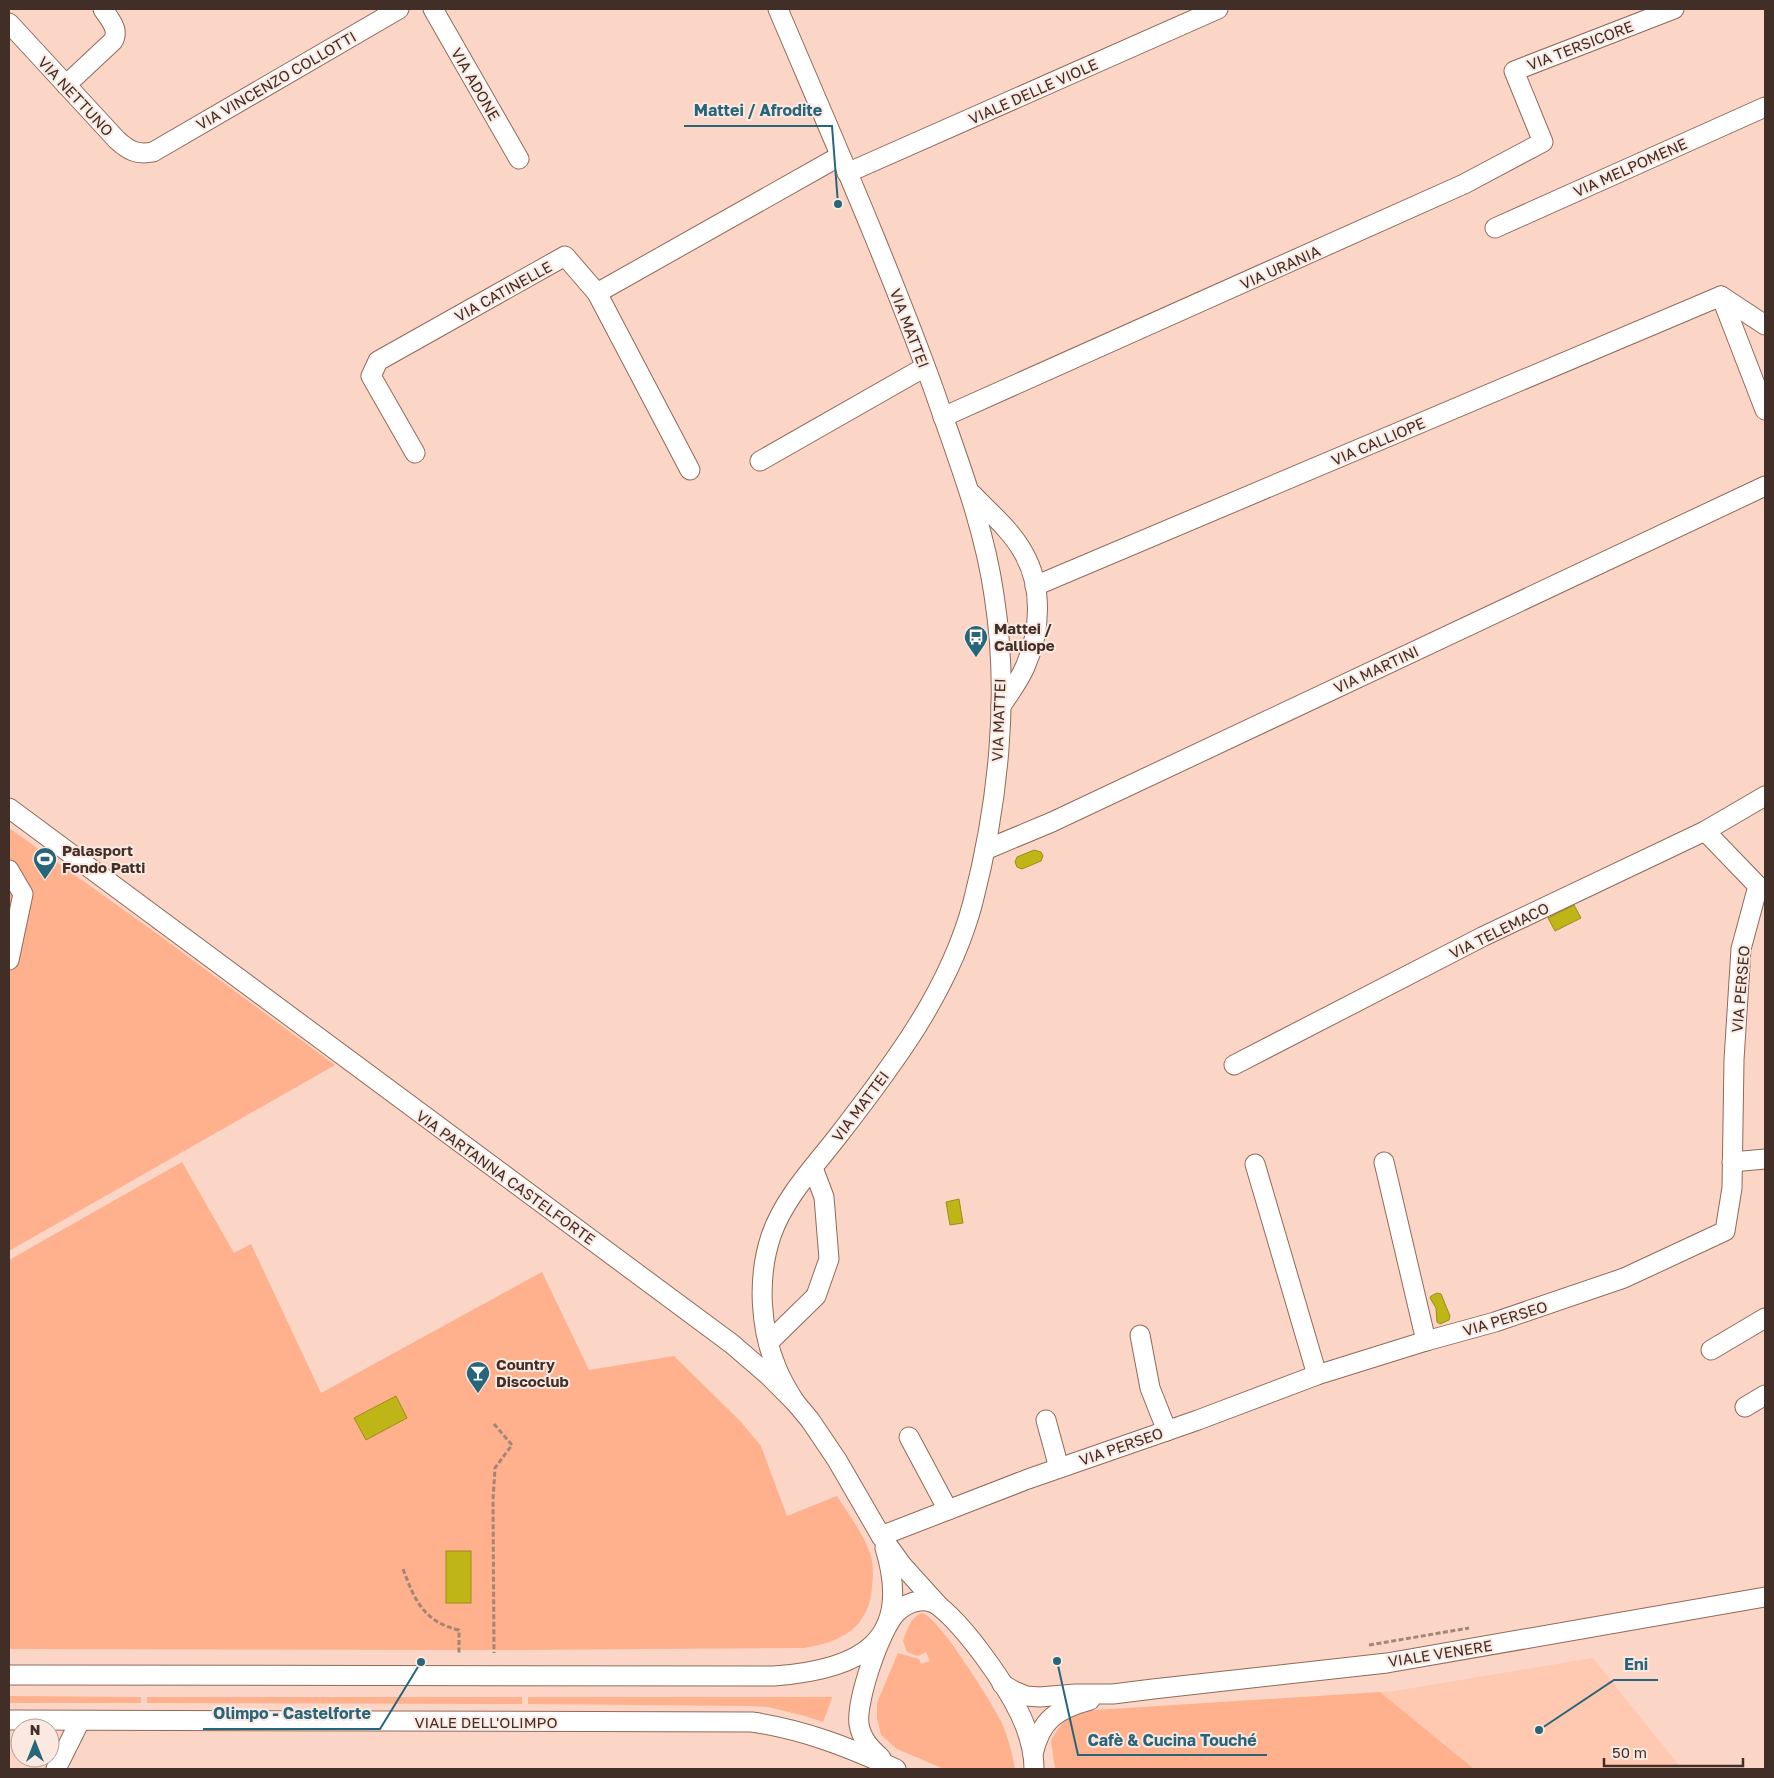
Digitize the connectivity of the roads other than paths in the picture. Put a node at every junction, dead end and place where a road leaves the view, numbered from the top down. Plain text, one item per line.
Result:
1 (103, 9) edge
2 (399, 9) edge
3 (433, 9) edge
4 (778, 9) edge
5 (1218, 9) edge
6 (1674, 9) edge
7 (370, 16) edge
8 (9, 23) edge
9 (1514, 71) joint
10 (66, 85) junction
11 (1765, 107) edge
12 (153, 152) joint
13 (519, 159) dead end
14 (844, 164) junction
15 (1495, 228) dead end
16 (596, 292) junction
17 (1721, 296) junction
18 (1765, 325) edge
19 (926, 367) junction
20 (1765, 410) edge
21 (943, 417) junction
22 (415, 453) dead end
23 (760, 461) dead end
24 (690, 470) dead end
25 (1765, 486) edge
26 (970, 492) junction
27 (1036, 586) junction
28 (1000, 707) junction
29 (1765, 796) edge
30 (9, 808) edge
31 (1705, 831) junction
32 (985, 850) junction
33 (9, 870) edge
34 (1762, 885) edge
35 (9, 960) edge
36 (1234, 1064) dead end
37 (1765, 1159) edge
38 (1384, 1162) dead end
39 (1732, 1162) junction
40 (1255, 1164) dead end
41 (813, 1168) junction
42 (1765, 1318) edge
43 (1140, 1335) dead end
44 (1426, 1341) junction
45 (768, 1342) junction
46 (1711, 1350) dead end
47 (1317, 1375) junction
48 (1765, 1395) edge
49 (795, 1402) junction
50 (1745, 1407) dead end
51 (1046, 1420) dead end
52 (1167, 1431) junction
53 (909, 1437) dead end
54 (1059, 1468) junction
55 (948, 1510) junction
56 (881, 1536) junction
57 (1765, 1598) edge
58 (940, 1607) junction
59 (886, 1629) junction
60 (9, 1675) edge
61 (1002, 1684) junction
62 (1113, 1694) junction
63 (9, 1720) edge
64 (80, 1721) junction
65 (1034, 1762) edge
66 (56, 1769) edge
67 (896, 1769) edge

1 - 10 street
2 - 7 street, VIA VINCENZO COLLOTTI
3 - 13 street, VIA ADONE
4 - 14 street, VIA MATTEI
5 - 14 street, VIALE DELLE VIOLE
6 - 9 street, VIA TERSICORE
7 - 12 street, VIA VINCENZO COLLOTTI
8 - 10 street, VIA NETTUNO
9 - 21 street, VIA URANIA
10 - 12 street, VIA NETTUNO
11 - 15 street, VIA MELPOMENE
14 - 16 street
14 - 19 street, VIA MATTEI
16 - 22 street, VIA CATINELLE
16 - 24 street
17 - 18 street
17 - 20 street
17 - 27 street, VIA CALLIOPE
19 - 21 street, VIA MATTEI
19 - 23 street
21 - 26 street, VIA MATTEI
25 - 32 street, VIA MARTINI
26 - 27 street
26 - 28 street, VIA MATTEI
27 - 28 street
28 - 32 street, VIA MATTEI
29 - 31 street, VIA TELEMACO
30 - 49 street, VIA PARTANNA CASTELFORTE
31 - 34 street, VIA PERSEO
31 - 36 street, VIA TELEMACO
32 - 41 street, VIA MATTEI
33 - 35 street
34 - 39 street, VIA PERSEO
37 - 39 street
38 - 44 street
39 - 44 street, VIA PERSEO
40 - 47 street
41 - 45 street, VIA MATTEI
41 - 45 street
42 - 46 street
43 - 52 street
44 - 47 street, VIA PERSEO
45 - 49 street, VIA MATTEI
47 - 52 street, VIA PERSEO
48 - 50 street
49 - 56 street, VIA PARTANNA CASTELFORTE
51 - 54 street
52 - 54 street, VIA PERSEO
53 - 55 street
54 - 55 street, VIA PERSEO
55 - 56 street, VIA PERSEO
56 - 58 street, VIA PARTANNA CASTELFORTE
56 - 59 street
57 - 62 street, VIALE VENERE
58 - 59 street
58 - 61 street, VIA PARTANNA CASTELFORTE
59 - 60 street
59 - 67 street
61 - 62 street, VIALE VENERE
61 - 65 street, VIA PARTANNA CASTELFORTE
62 - 65 street, VIALE VENERE
63 - 64 street, VIALE DELL'OLIMPO
64 - 66 street
64 - 67 street, VIALE DELL'OLIMPO

